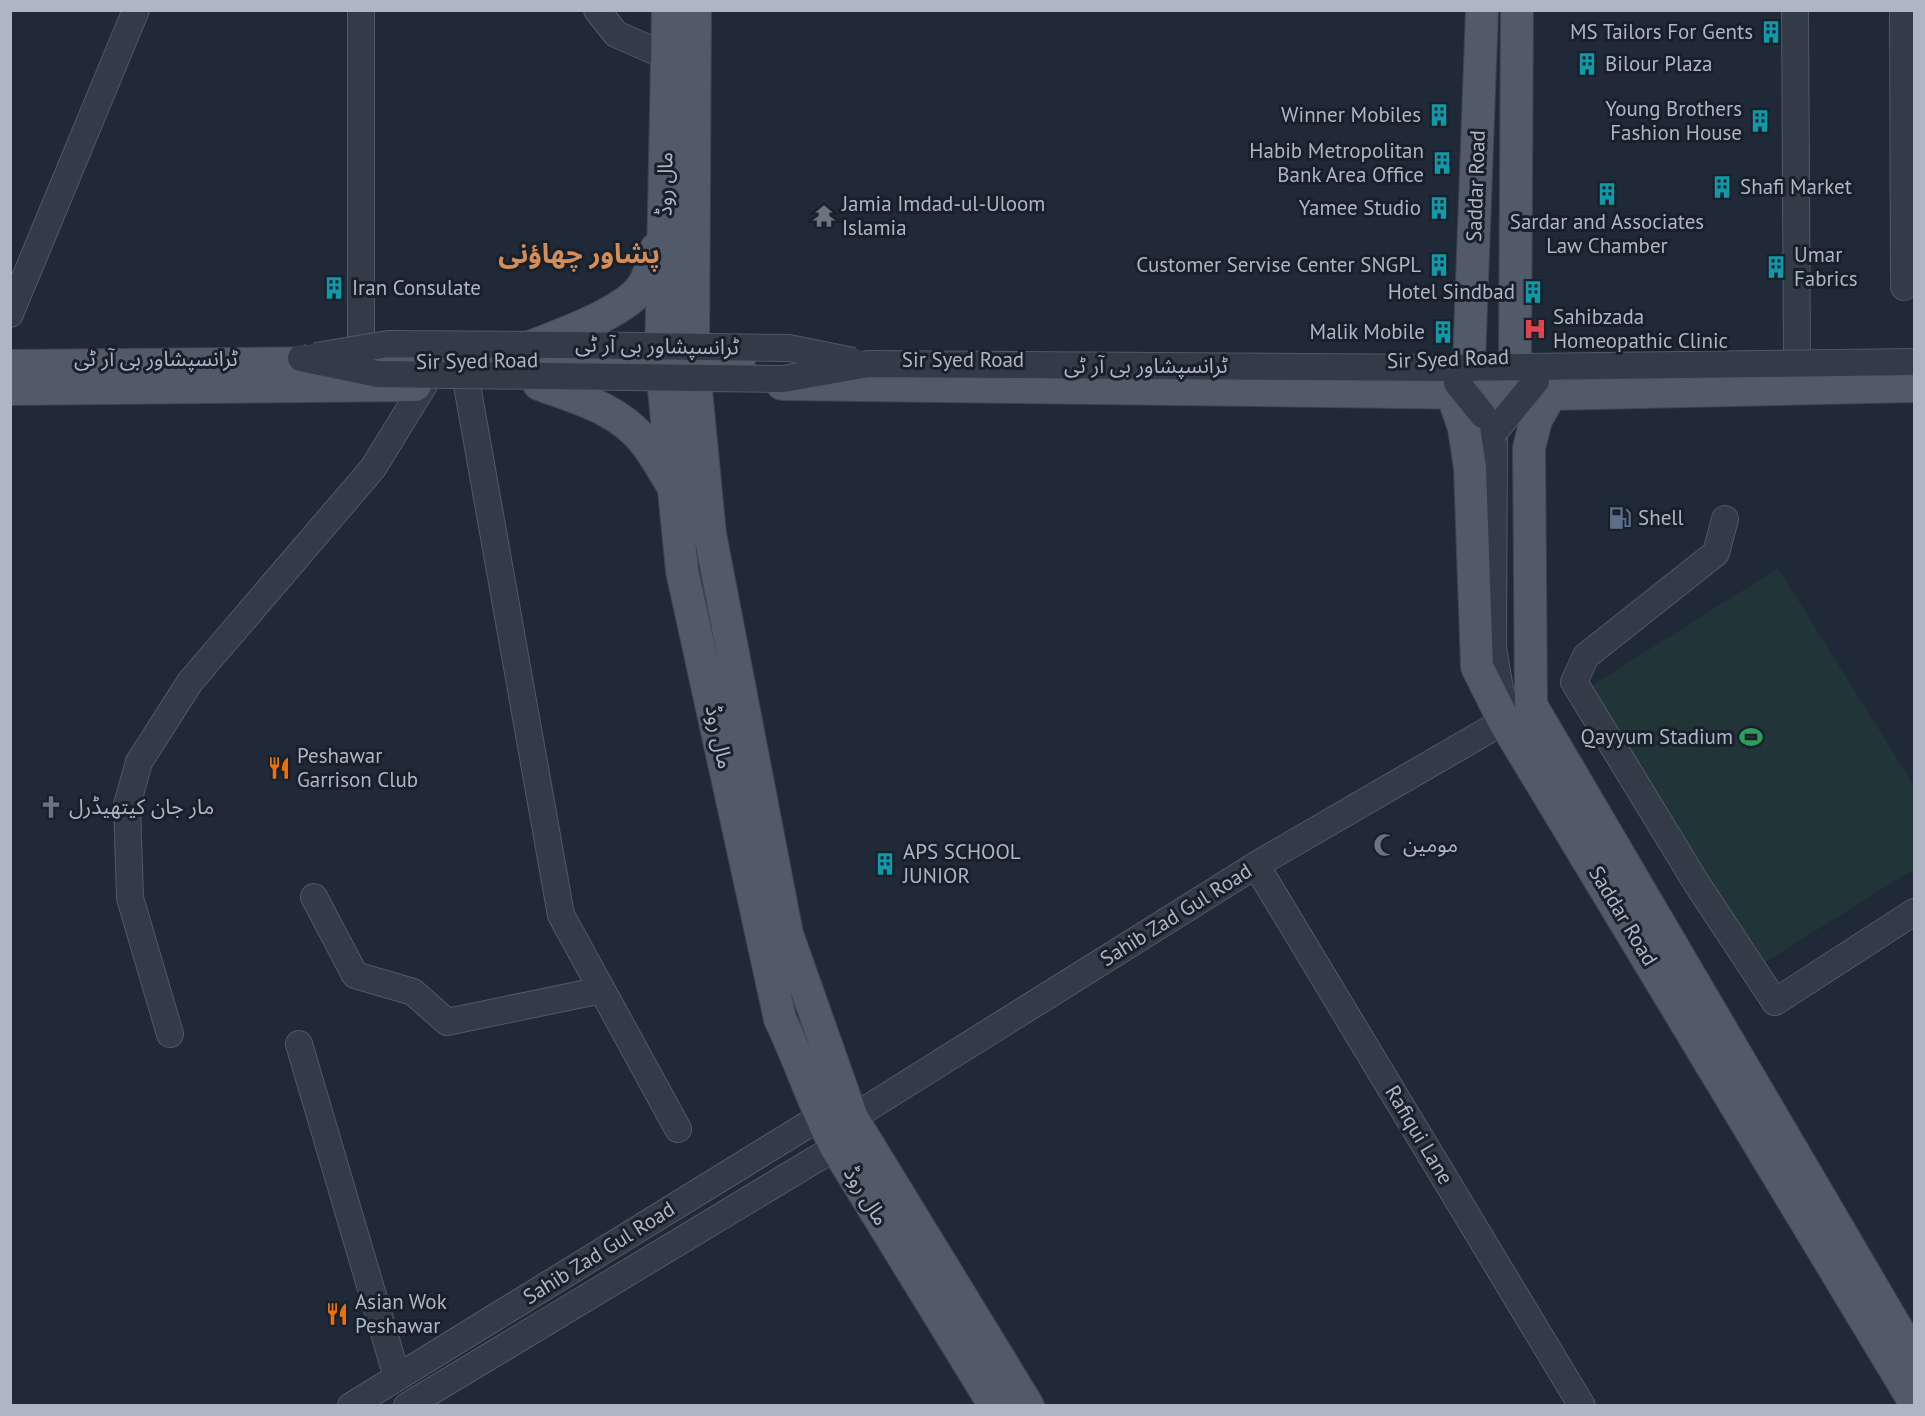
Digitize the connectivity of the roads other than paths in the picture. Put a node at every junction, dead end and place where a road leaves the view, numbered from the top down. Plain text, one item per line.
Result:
1 (136, 10) edge
2 (361, 10) edge
3 (597, 10) edge
4 (668, 10) edge
5 (695, 10) edge
6 (1482, 10) edge
7 (1517, 10) edge
8 (1795, 10) edge
9 (1903, 10) edge
10 (668, 57) junction
11 (665, 222) junction
12 (1904, 287) dead end
13 (10, 314) edge
14 (1515, 357) junction
15 (1914, 357) edge
16 (1624, 358) junction
17 (10, 359) edge
18 (1797, 359) junction
19 (1469, 362) junction
20 (1914, 362) edge
21 (361, 363) junction
22 (1572, 365) junction
23 (10, 366) edge
24 (1424, 368) junction
25 (663, 371) junction
26 (694, 371) junction
27 (476, 373) junction
28 (1148, 375) junction
29 (539, 384) junction
30 (424, 385) junction
31 (1914, 386) edge
32 (10, 389) edge
33 (1624, 392) junction
34 (1452, 393) junction
35 (1551, 394) junction
36 (1489, 423) junction
37 (674, 489) junction
38 (1725, 519) dead end
39 (1503, 721) junction
40 (1256, 865) junction
41 (1619, 884) junction
42 (314, 897) dead end
43 (1914, 912) edge
44 (602, 990) junction
45 (170, 1034) dead end
46 (300, 1044) dead end
47 (820, 1117) junction
48 (852, 1118) junction
49 (678, 1129) dead end
50 (836, 1147) junction
51 (1895, 1328) edge
52 (1914, 1358) edge
53 (397, 1377) junction
54 (1914, 1401) edge
55 (351, 1406) edge
56 (407, 1406) edge
57 (995, 1406) edge
58 (1028, 1406) edge
59 (1582, 1406) edge

1 - 13 street
2 - 21 street
3 - 10 street
4 - 10 main road, مال روڈ
5 - 26 main road, مال روڈ
6 - 19 main road, Saddar Road
7 - 14 main road, Saddar Road
8 - 18 street
9 - 12 street
10 - 11 main road, مال روڈ
11 - 25 main road, مال روڈ
11 - 27 main road
14 - 16 main road, Sir Syed Road
14 - 19 main road, Sir Syed Road
15 - 18 main road, Sir Syed Road
16 - 18 main road, Sir Syed Road
16 - 33 main road
17 - 24 street, ٹرانسپشاور بی آر ٹی, bridge
19 - 28 main road, Sir Syed Road
20 - 22 street, ٹرانسپشاور بی آر ٹی, bridge
21 - 23 main road, Sir Syed Road
21 - 27 main road, Sir Syed Road
22 - 24 street, ٹرانسپشاور بی آر ٹی, bridge
22 - 36 street, ٹرانسپشاور بی آر ٹی, bridge
24 - 36 street, ٹرانسپشاور بی آر ٹی, bridge
25 - 26 main road, Sir Syed Road
25 - 27 main road, Sir Syed Road
25 - 29 main road, Sir Syed Road
25 - 37 main road, مال روڈ
26 - 28 main road, Sir Syed Road
26 - 48 main road, مال روڈ
27 - 29 main road, Sir Syed Road
27 - 30 main road, Sir Syed Road
27 - 44 street
28 - 34 main road, Sir Syed Road
29 - 37 main road
30 - 32 main road, Sir Syed Road
30 - 45 street
31 - 33 main road, Sir Syed Road
33 - 35 main road, Sir Syed Road
34 - 35 main road, Sir Syed Road
34 - 39 main road, Saddar Road
35 - 41 main road, Saddar Road
36 - 41 street
37 - 47 main road, مال روڈ
38 - 43 street
39 - 40 street, Sahib Zad Gul Road
39 - 41 main road, Saddar Road
40 - 48 street, Sahib Zad Gul Road
40 - 59 street, Rafiqui Lane
41 - 51 main road, Saddar Road
42 - 44 street
44 - 49 street
46 - 53 street
47 - 48 street
47 - 50 main road, مال روڈ
47 - 53 street, Sahib Zad Gul Road
48 - 50 street, Sahib Zad Gul Road
48 - 58 main road, مال روڈ
50 - 56 street, Sahib Zad Gul Road
50 - 57 main road, مال روڈ
51 - 52 main road, Saddar Road
51 - 54 main road, Saddar Road
53 - 55 street, Sahib Zad Gul Road

